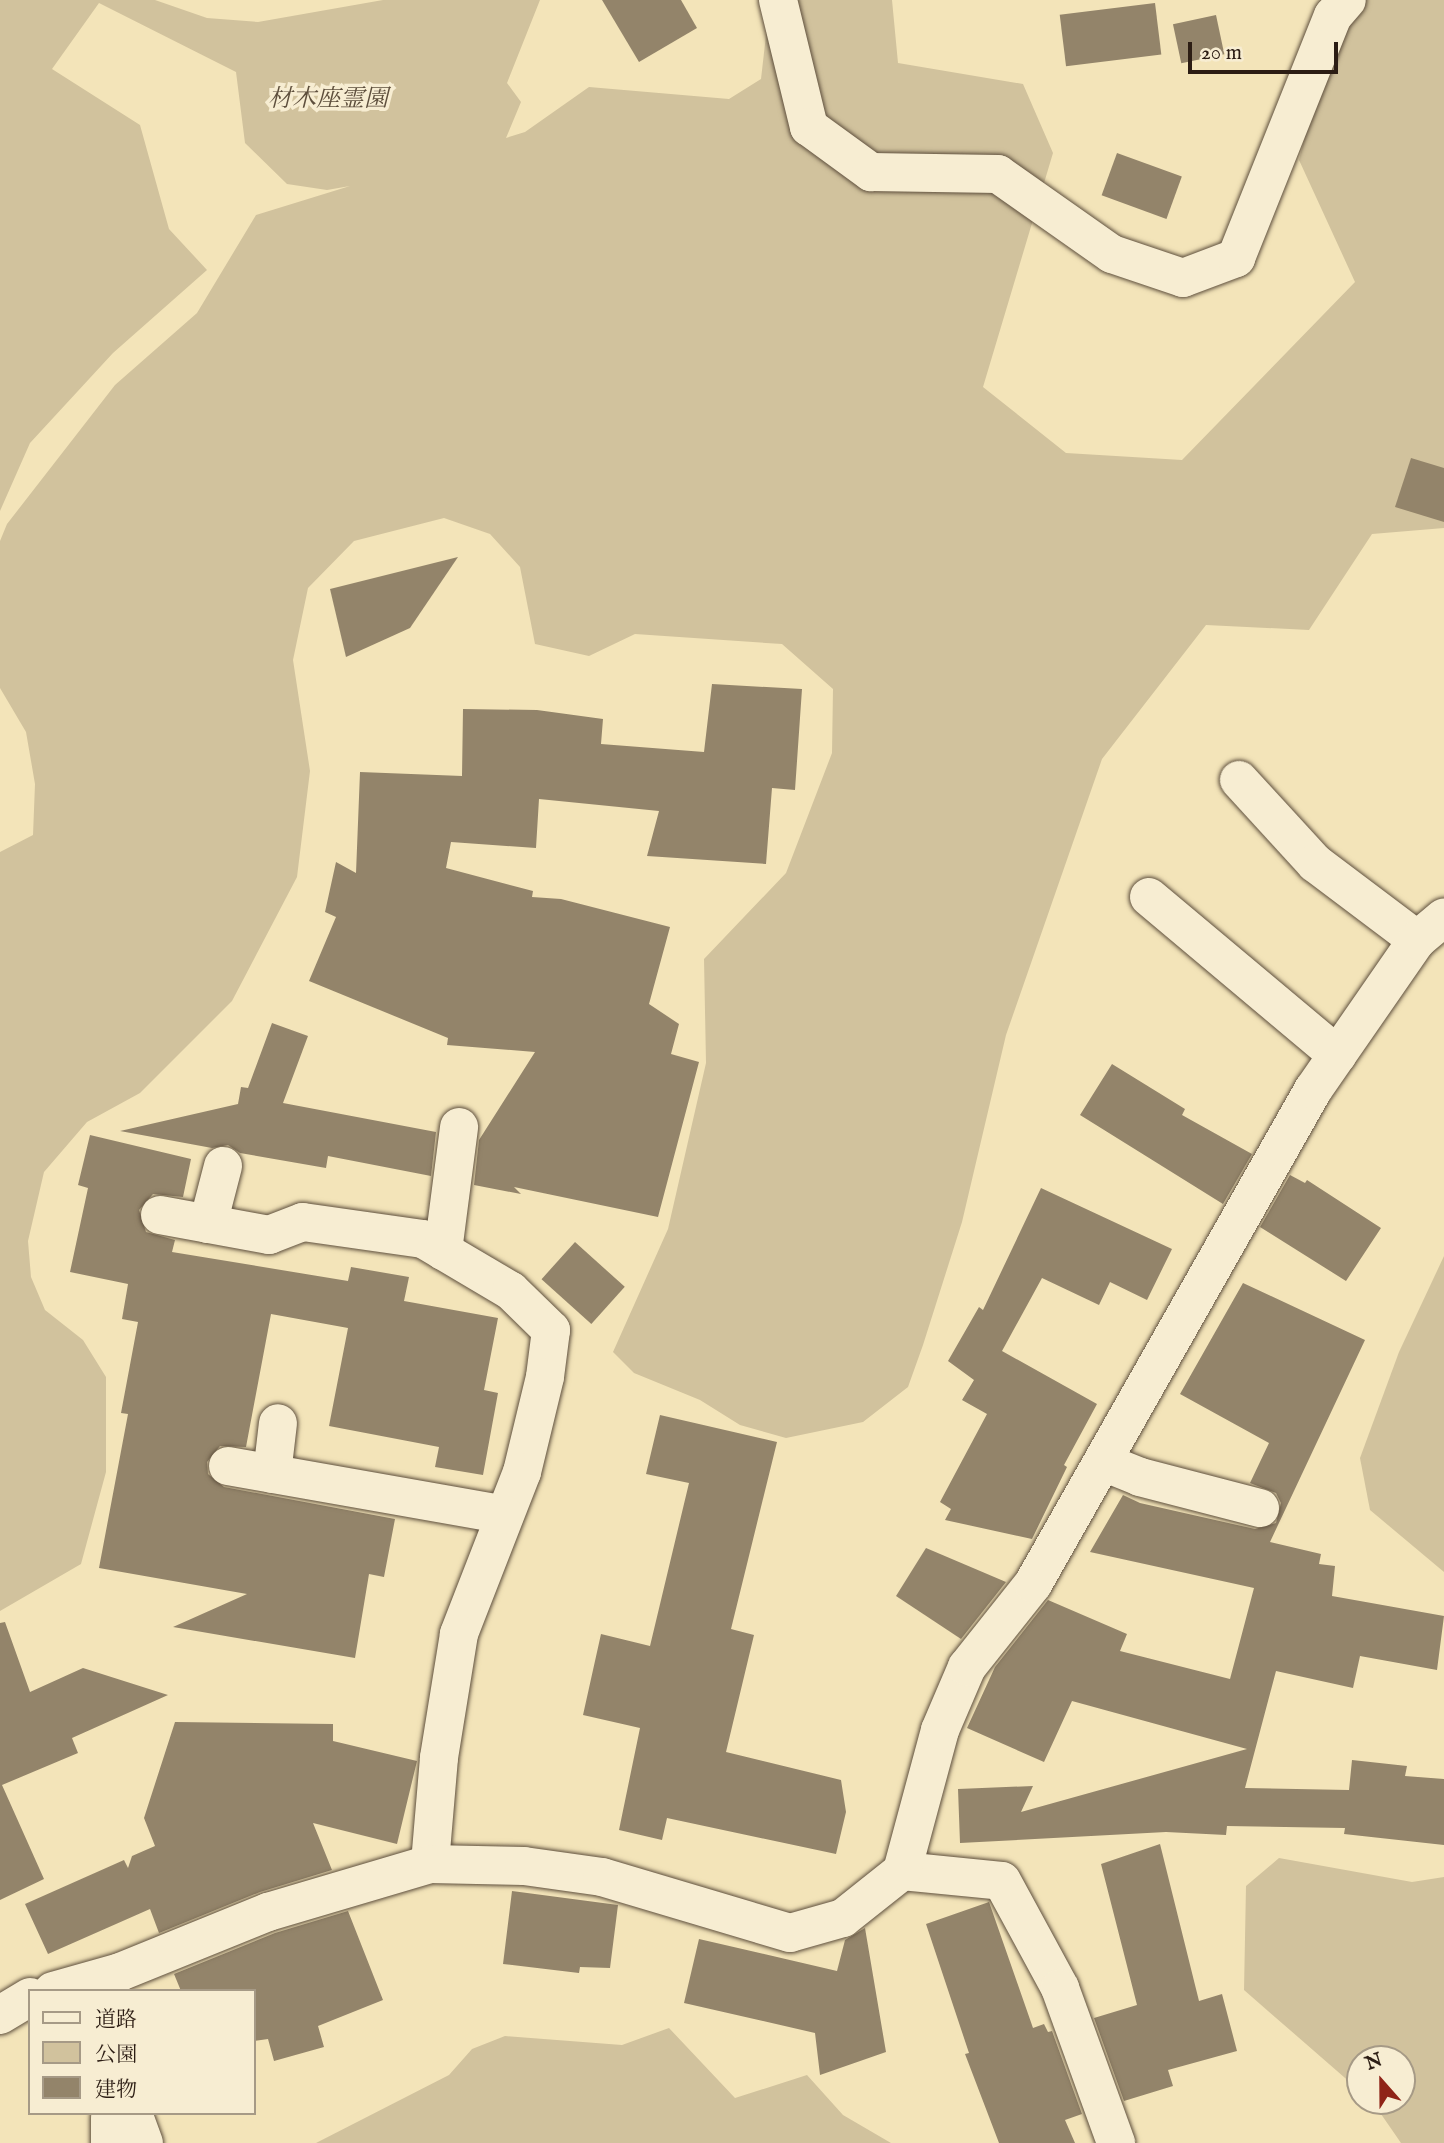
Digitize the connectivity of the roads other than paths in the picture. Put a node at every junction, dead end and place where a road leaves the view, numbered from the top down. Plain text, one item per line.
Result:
1 (778, 0) edge
2 (1347, 0) edge
3 (1239, 780) dead end
4 (1149, 897) dead end
5 (1431, 928) edge
6 (1337, 1055) junction
7 (460, 1126) dead end
8 (223, 1167) dead end
9 (160, 1214) dead end
10 (208, 1224) junction
11 (443, 1251) junction
12 (278, 1423) dead end
13 (1103, 1462) junction
14 (228, 1466) dead end
15 (272, 1474) junction
16 (1260, 1508) dead end
17 (505, 1515) junction
18 (430, 1864) junction
19 (902, 1871) junction
20 (121, 1981) edge
21 (67, 1989) edge
22 (28, 1998) edge
23 (0, 2015) edge
24 (117, 2115) edge
25 (134, 2115) edge
26 (110, 2143) edge
27 (144, 2143) edge
28 (1116, 2143) edge

1 - 2 street
3 - 5 street
4 - 6 street
5 - 6 street
6 - 13 street
7 - 11 street
8 - 10 street
9 - 10 street
10 - 11 street
11 - 17 street
12 - 15 street
13 - 16 street
13 - 19 street
14 - 15 street
15 - 17 street
17 - 18 street
18 - 19 street
18 - 20 street
19 - 28 street
20 - 21 street
22 - 23 street
24 - 26 street
25 - 27 street

